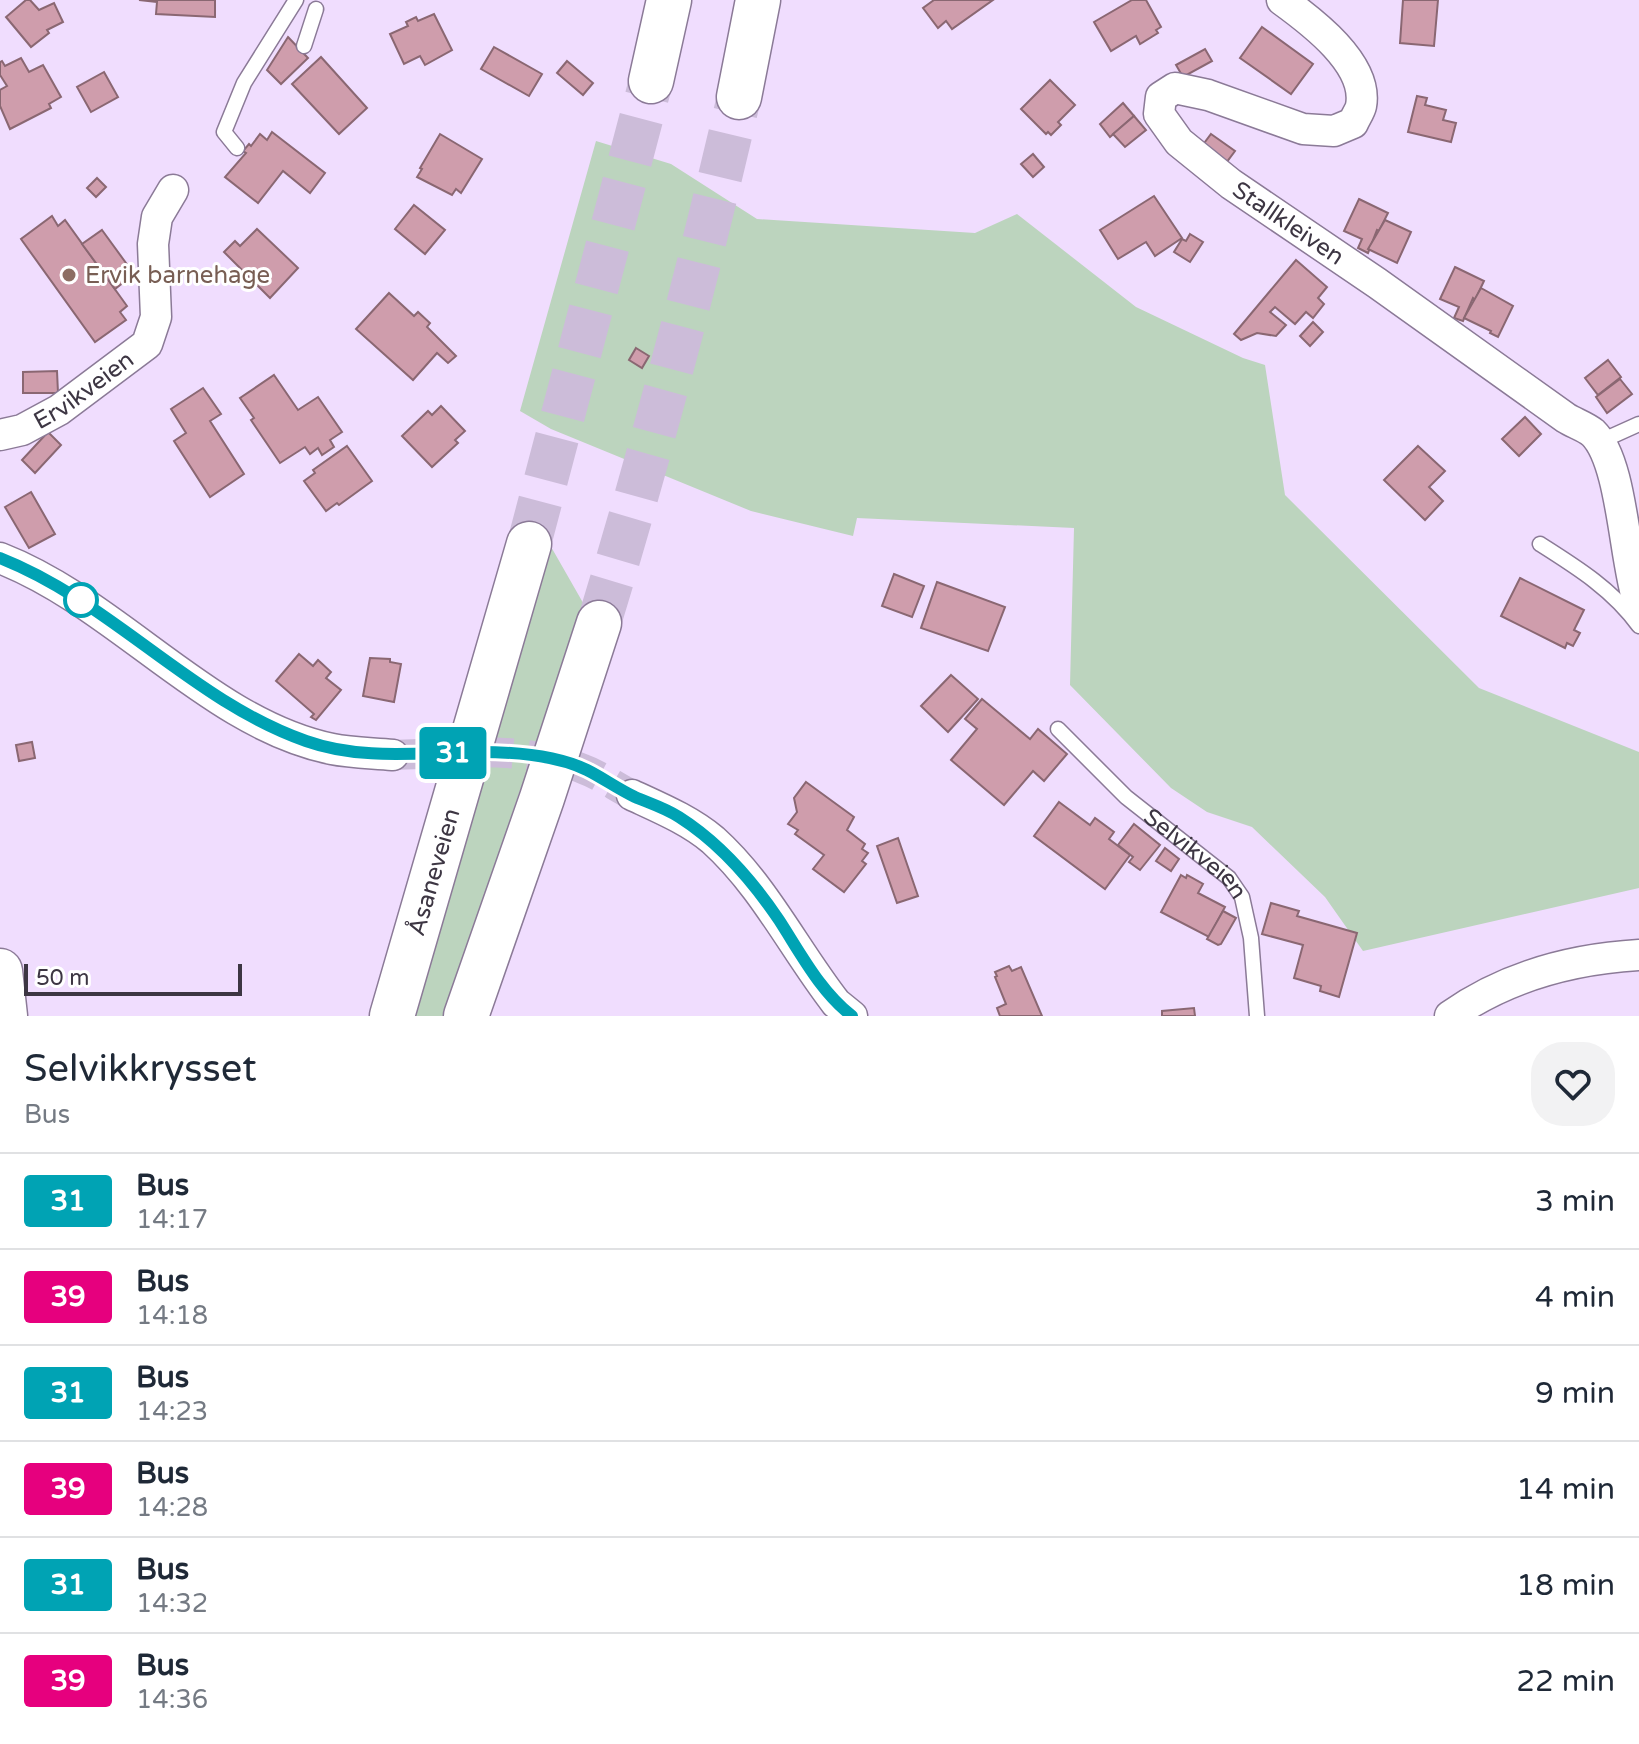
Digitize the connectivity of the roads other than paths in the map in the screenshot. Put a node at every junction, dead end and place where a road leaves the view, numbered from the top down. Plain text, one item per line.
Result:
1 (296, 0) edge
2 (669, 0) edge
3 (758, 0) edge
4 (1282, 0) edge
5 (316, 9) dead end
6 (304, 46) dead end
7 (651, 81) tunnel mouth
8 (739, 97) tunnel mouth
9 (237, 148) dead end
10 (173, 190) dead end
11 (1639, 424) edge
12 (0, 435) edge
13 (1599, 442) junction
14 (529, 544) tunnel mouth
15 (1540, 544) dead end
16 (0, 558) edge
17 (1639, 605) edge
18 (599, 623) tunnel mouth
19 (1639, 626) edge
20 (1058, 729) dead end
21 (393, 755) tunnel mouth
22 (632, 795) tunnel mouth
23 (1639, 955) edge
24 (0, 971) edge
25 (5, 1016) edge
26 (392, 1016) edge
27 (466, 1016) edge
28 (852, 1016) edge
29 (1257, 1016) edge
30 (1450, 1016) edge

1 - 9 lane
2 - 7 main road
3 - 8 main road
4 - 13 street, Stallkleiven
5 - 6 lane
10 - 12 street, Ervikveien
11 - 13 lane
13 - 17 street
14 - 26 main road, Åsaneveien
15 - 19 lane
16 - 21 street
18 - 27 main road
20 - 29 lane, Selvikveien
22 - 28 street
23 - 30 street
24 - 25 main road

